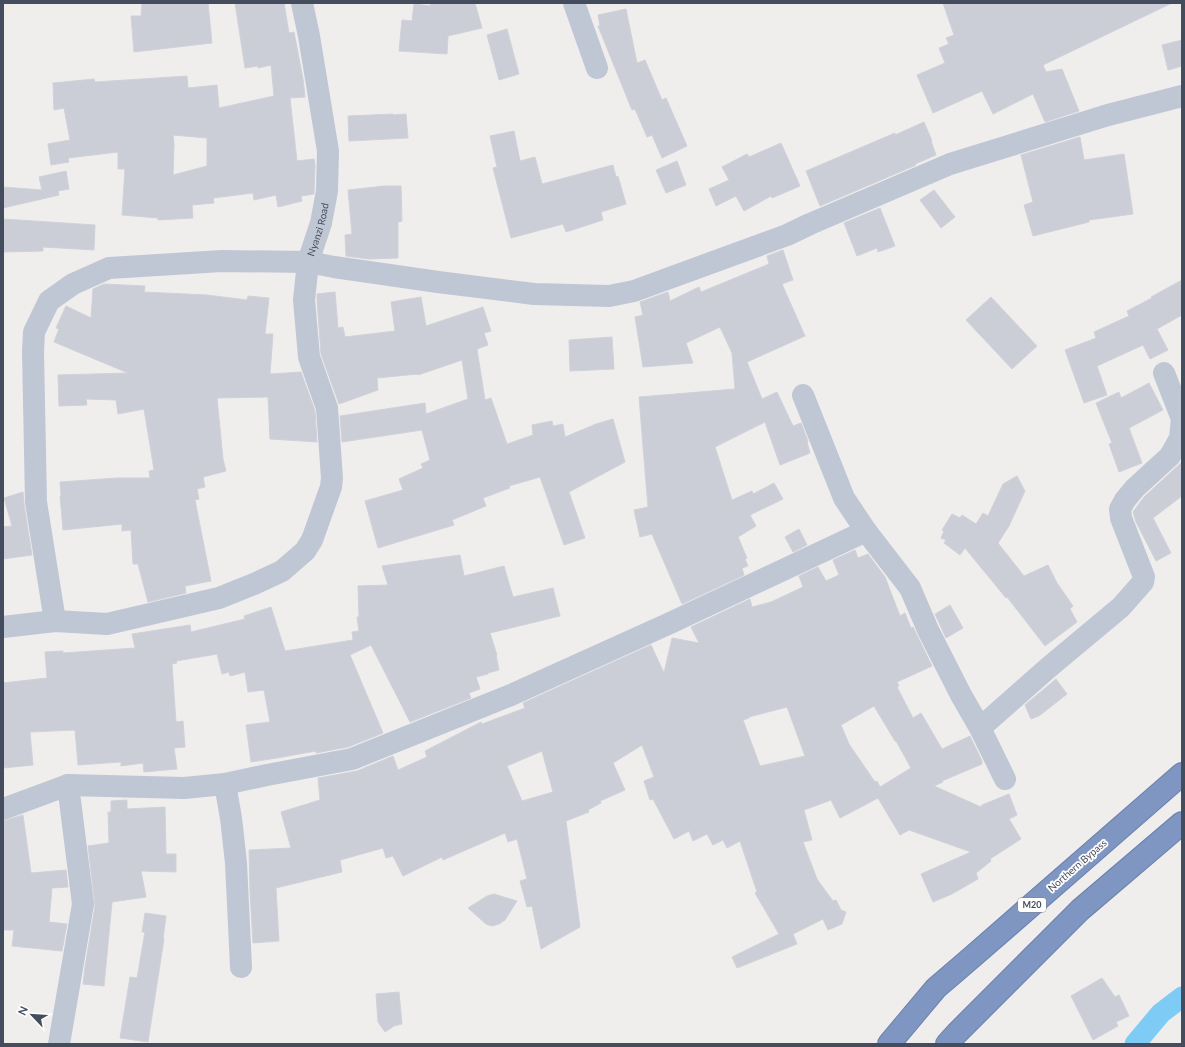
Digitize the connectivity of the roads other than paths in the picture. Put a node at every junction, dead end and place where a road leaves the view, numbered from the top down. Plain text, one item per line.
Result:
1 (302, 3) edge
2 (574, 3) edge
3 (597, 68) dead end
4 (1182, 96) edge
5 (308, 262) junction
6 (1164, 373) dead end
7 (803, 395) dead end
8 (1182, 419) edge
9 (866, 531) junction
10 (55, 621) junction
11 (3, 627) edge
12 (980, 728) junction
13 (1182, 774) edge
14 (1005, 779) dead end
15 (225, 784) junction
16 (68, 785) junction
17 (3, 808) edge
18 (1182, 823) edge
19 (241, 967) dead end
20 (936, 988) junction
21 (59, 1044) edge
22 (873, 1044) edge
23 (889, 1044) edge
24 (947, 1044) edge

1 - 5 street, Nyanzi Road
2 - 3 street
4 - 5 street
5 - 10 street
5 - 10 street, Nyanzi Road
6 - 8 street
7 - 9 street
8 - 12 street
9 - 12 street
9 - 15 street
10 - 11 street
12 - 14 street
13 - 20 highway, Northern Bypass / M20
15 - 16 street
15 - 19 street
16 - 17 street
16 - 21 street
18 - 24 highway
20 - 22 highway
20 - 23 highway, Northern Bypass / M20

